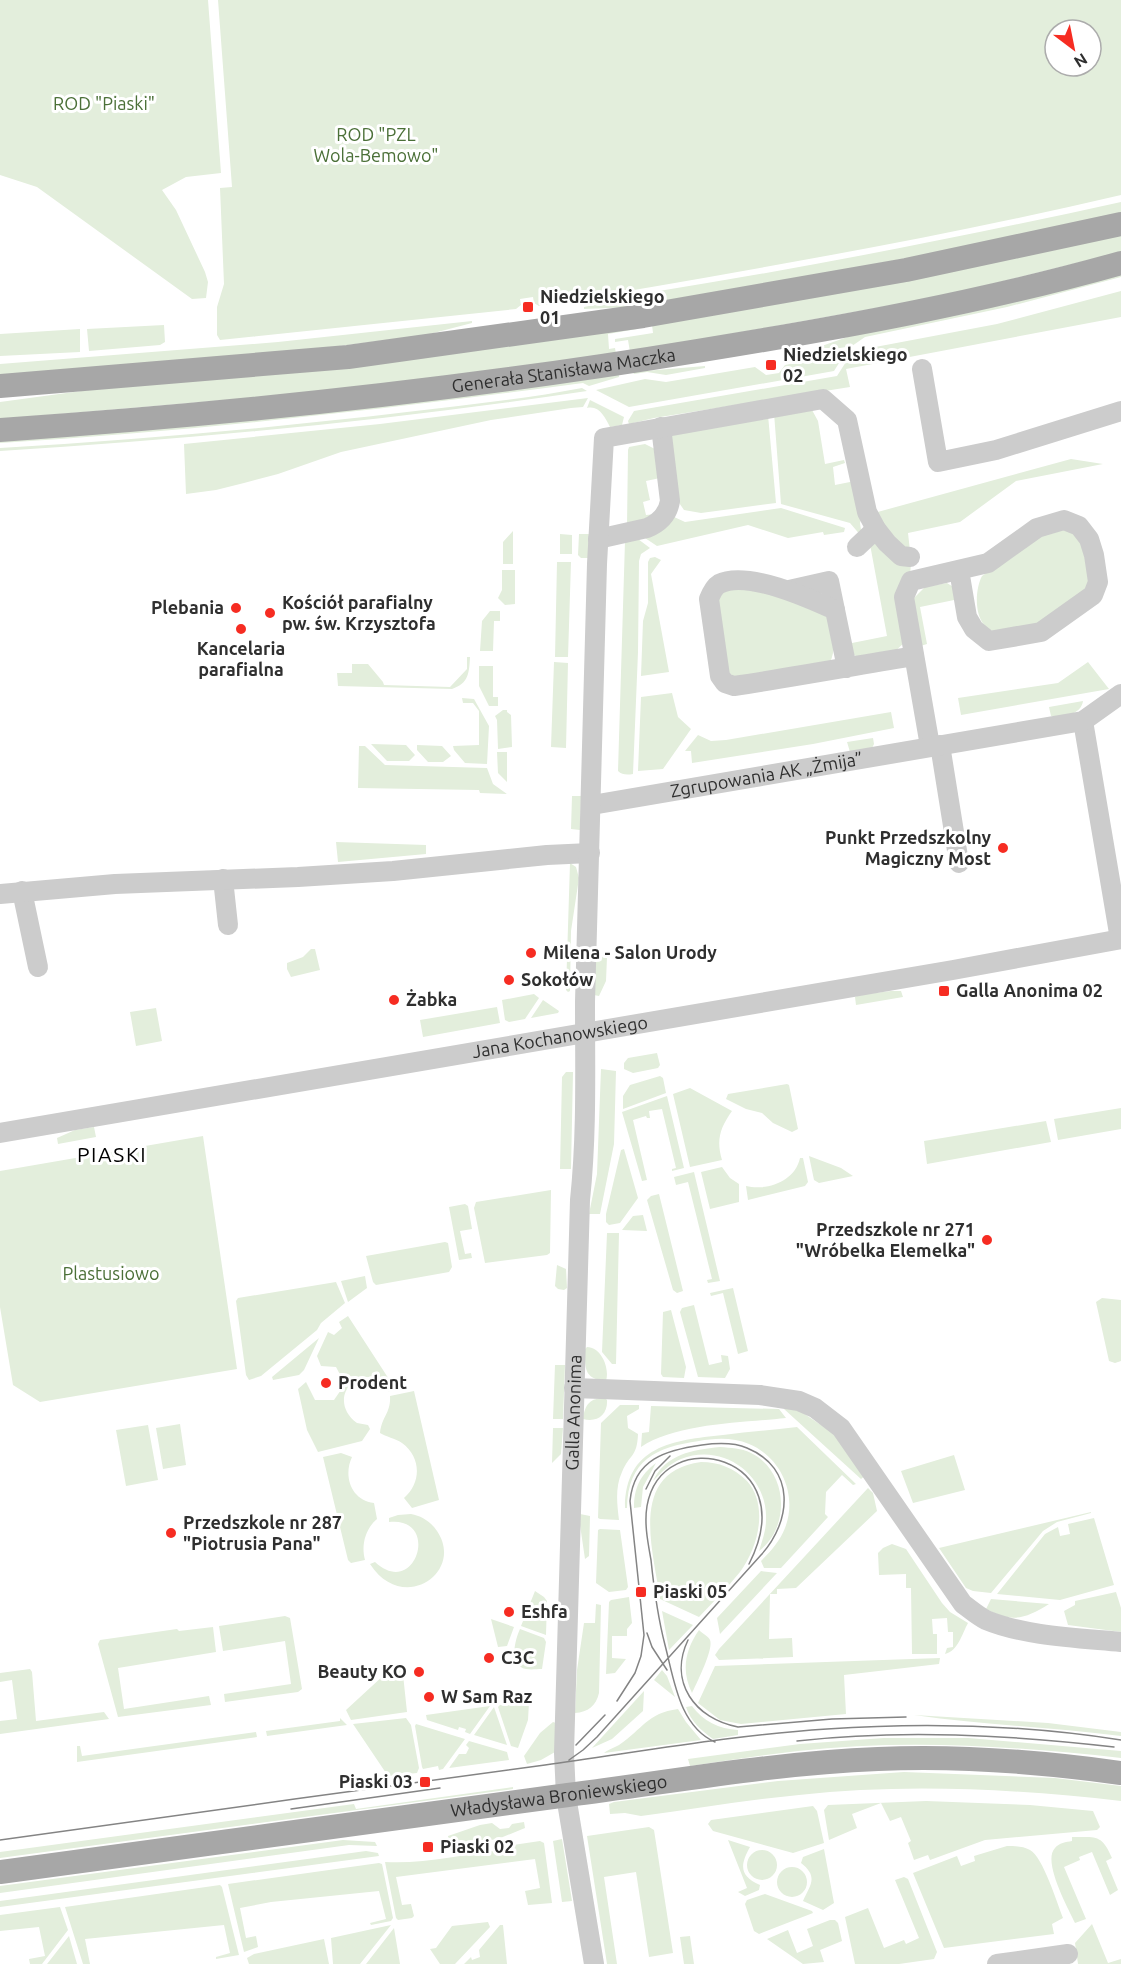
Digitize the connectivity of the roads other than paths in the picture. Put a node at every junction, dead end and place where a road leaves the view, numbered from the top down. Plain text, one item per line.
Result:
1 (1121, 224) edge
2 (1121, 263) edge
3 (922, 369) dead end
4 (0, 386) edge
5 (1121, 411) edge
6 (661, 427) junction
7 (0, 430) edge
8 (876, 529) junction
9 (598, 539) junction
10 (857, 547) dead end
11 (910, 557) dead end
12 (959, 570) junction
13 (914, 656) junction
14 (847, 668) junction
15 (1121, 694) edge
16 (1083, 721) junction
17 (935, 746) junction
18 (592, 805) junction
19 (590, 853) junction
20 (959, 863) dead end
21 (223, 879) junction
22 (22, 891) junction
23 (0, 894) edge
24 (228, 925) dead end
25 (1120, 939) edge
26 (38, 967) dead end
27 (585, 1032) junction
28 (0, 1133) edge
29 (574, 1388) junction
30 (1121, 1642) edge
31 (1121, 1773) edge
32 (566, 1796) junction
33 (0, 1872) edge
34 (1068, 1954) dead end
35 (594, 1964) edge
36 (997, 1964) edge

1 - 4 main road
2 - 7 main road, Generała Stanisława Maczka
3 - 5 street
6 - 8 street
6 - 9 street, Galla Anonima
6 - 9 street
8 - 10 street
8 - 11 street
9 - 18 street, Galla Anonima
12 - 12 street
12 - 13 street
13 - 14 street
13 - 17 street
14 - 14 street
15 - 16 street, Zgrupowania AK „Żmija”
16 - 17 street, Zgrupowania AK „Żmija”
16 - 25 street
17 - 18 street, Zgrupowania AK „Żmija”
17 - 20 street
18 - 19 street, Galla Anonima
19 - 21 street
19 - 27 street, Galla Anonima
21 - 22 street
21 - 24 street
22 - 23 street
22 - 26 street
25 - 27 street, Jana Kochanowskiego
27 - 28 street, Jana Kochanowskiego
27 - 29 street, Galla Anonima
29 - 30 street
29 - 32 street, Galla Anonima
31 - 32 main road, Władysława Broniewskiego
32 - 33 main road, Władysława Broniewskiego
32 - 35 street, Galla Anonima
34 - 36 street

